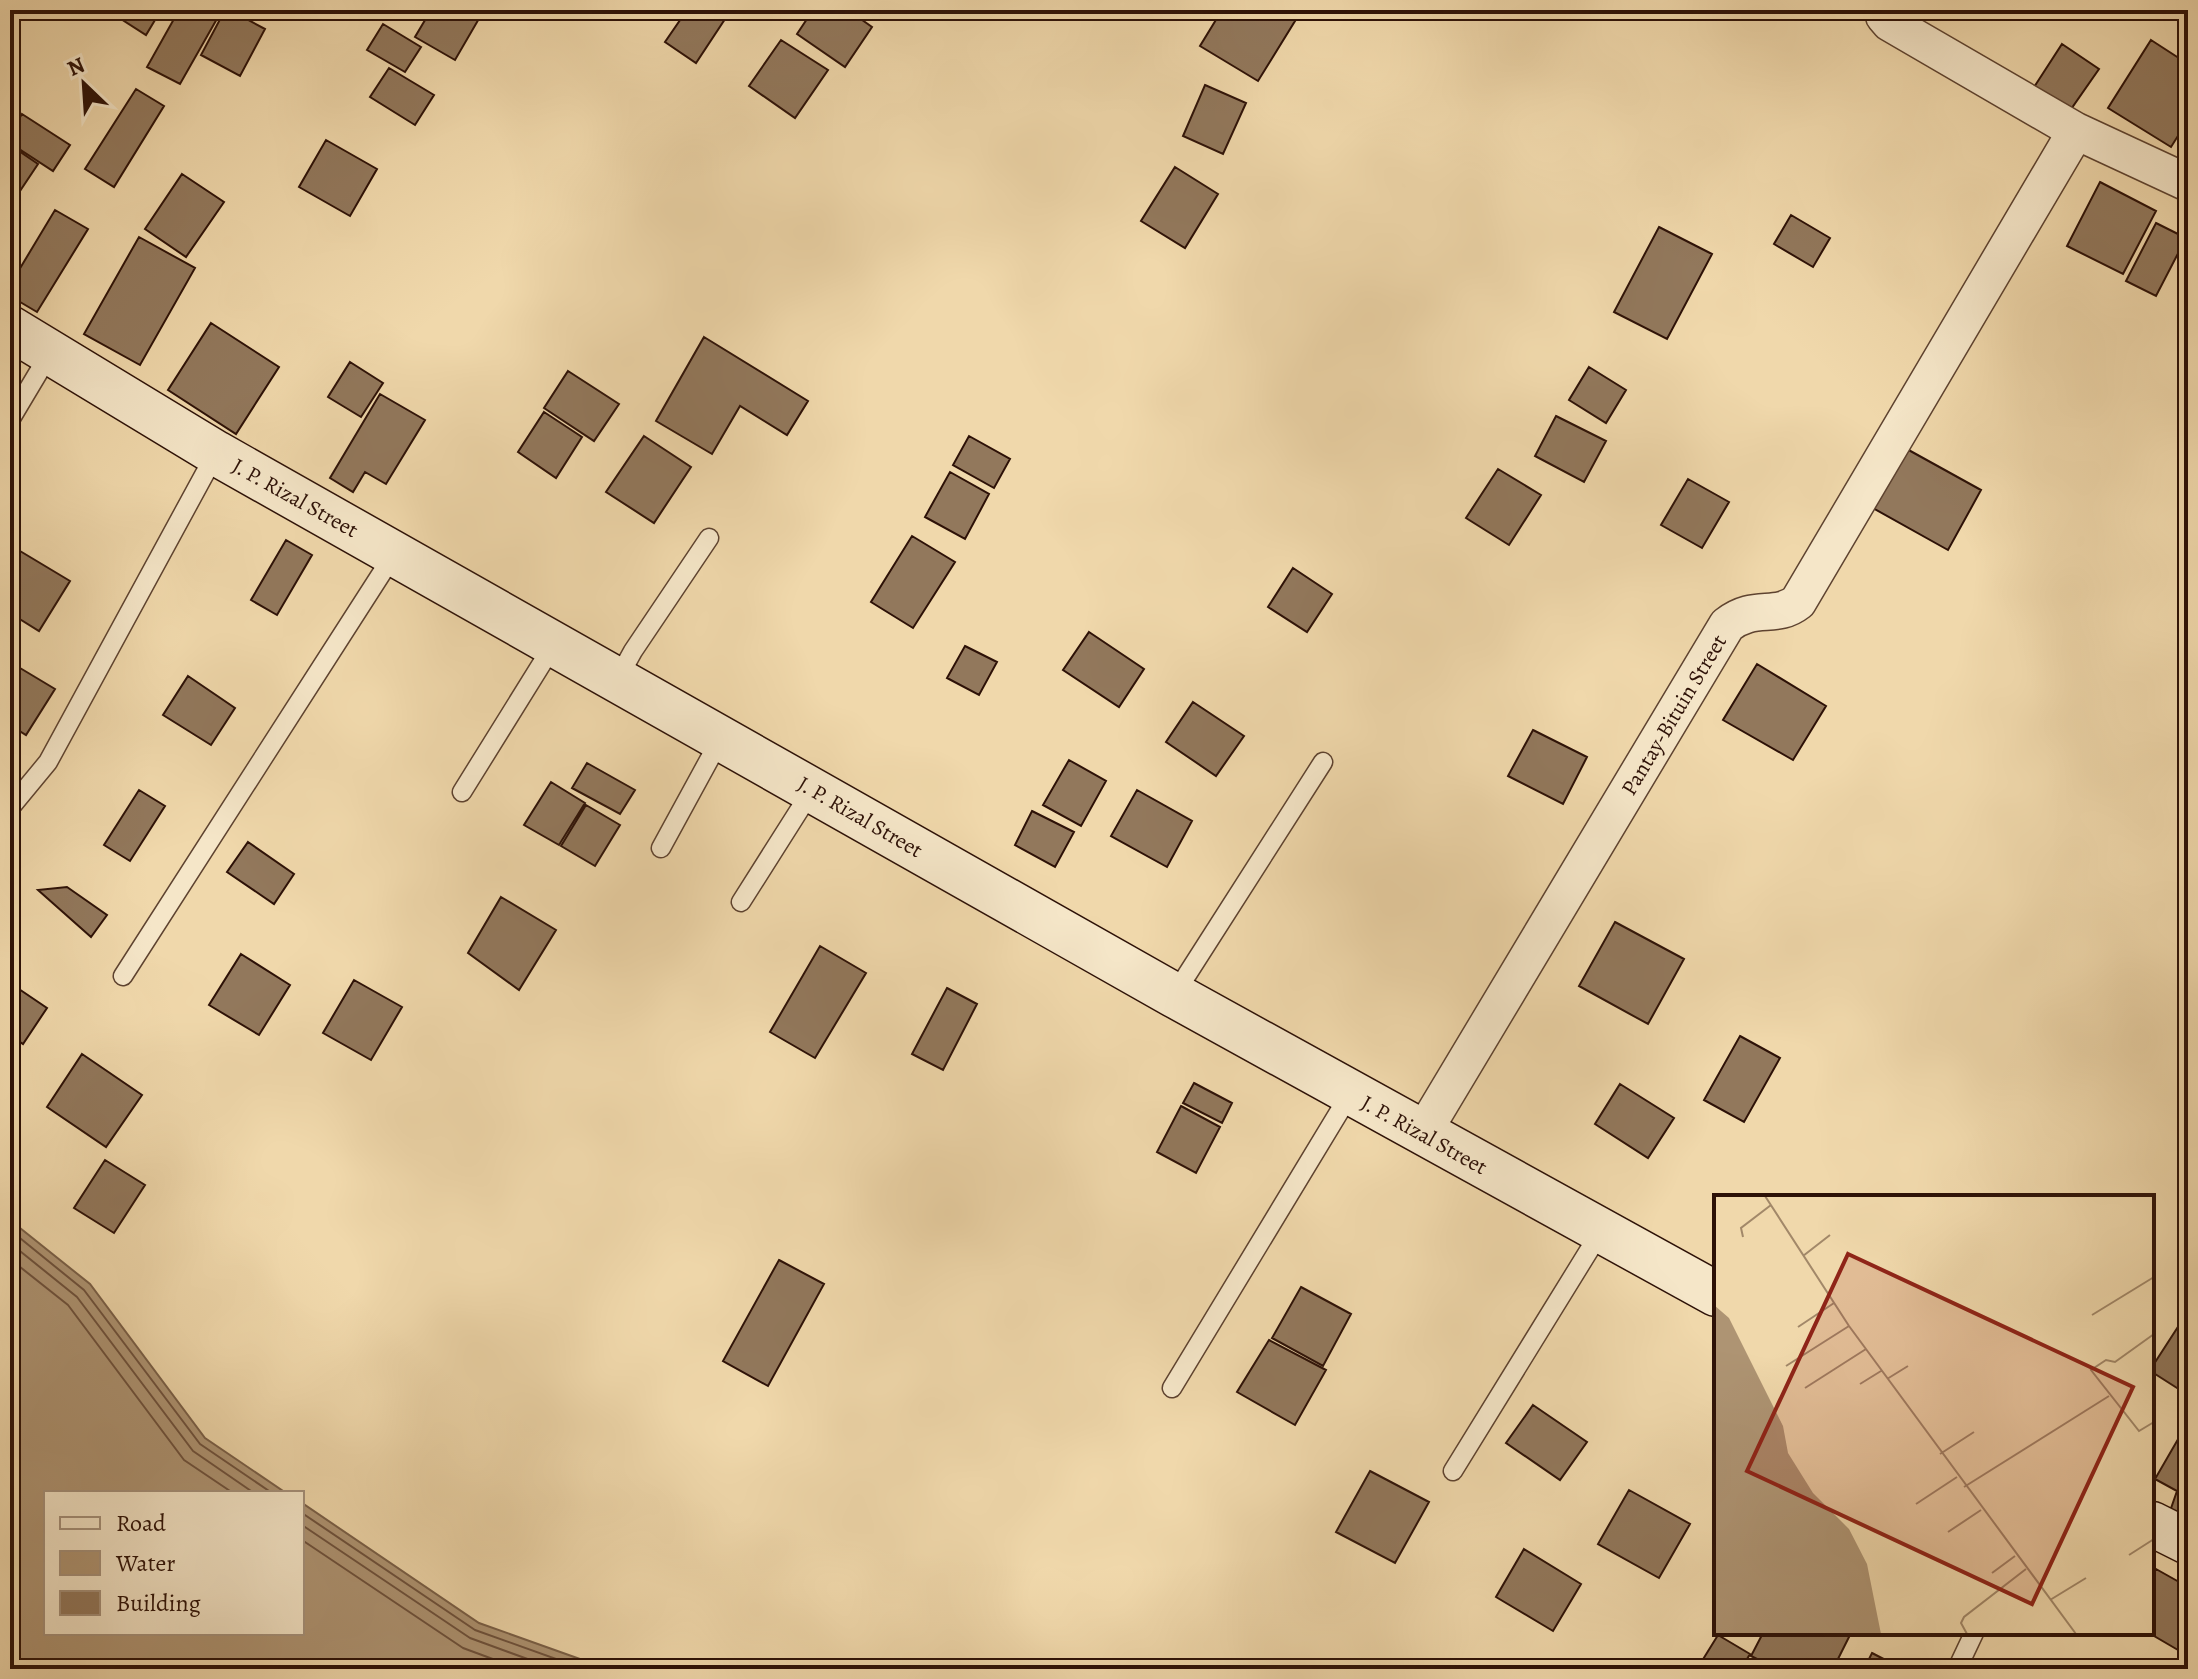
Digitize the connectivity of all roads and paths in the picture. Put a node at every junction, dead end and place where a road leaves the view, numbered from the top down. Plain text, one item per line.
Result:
1 (1883, 10) edge
2 (2076, 131) junction
3 (2188, 183) edge
4 (10, 328) edge
5 (50, 353) junction
6 (10, 420) edge
7 (216, 453) junction
8 (709, 538) dead end
9 (394, 554) junction
10 (554, 644) junction
11 (617, 680) junction
12 (721, 738) junction
13 (1323, 762) dead end
14 (812, 790) junction
15 (462, 792) dead end
16 (10, 808) edge
17 (661, 848) dead end
18 (741, 902) dead end
19 (123, 976) dead end
20 (1174, 995) junction
21 (1350, 1094) junction
22 (1422, 1134) junction
23 (1601, 1231) junction
24 (1714, 1293) edge
25 (1172, 1388) dead end
26 (1453, 1471) dead end
27 (2154, 1525) edge
28 (2188, 1542) edge
29 (1973, 1635) edge
30 (1957, 1669) edge

1 - 2 street
2 - 3 street
2 - 22 street, Pantay-Bituin Street
4 - 5 main road, J. P. Rizal Street
5 - 6 lane
5 - 7 main road, J. P. Rizal Street
7 - 9 main road, J. P. Rizal Street
7 - 16 lane
8 - 11 lane
9 - 10 main road, J. P. Rizal Street
9 - 19 lane
10 - 11 main road, J. P. Rizal Street
10 - 15 lane
11 - 12 main road, J. P. Rizal Street
12 - 14 main road, J. P. Rizal Street
12 - 17 lane
13 - 20 lane
14 - 18 lane
14 - 20 main road, J. P. Rizal Street
20 - 21 main road, J. P. Rizal Street
21 - 22 main road, J. P. Rizal Street
21 - 25 lane
22 - 23 main road, J. P. Rizal Street
23 - 24 main road, J. P. Rizal Street
23 - 26 lane
27 - 28 main road
29 - 30 lane

